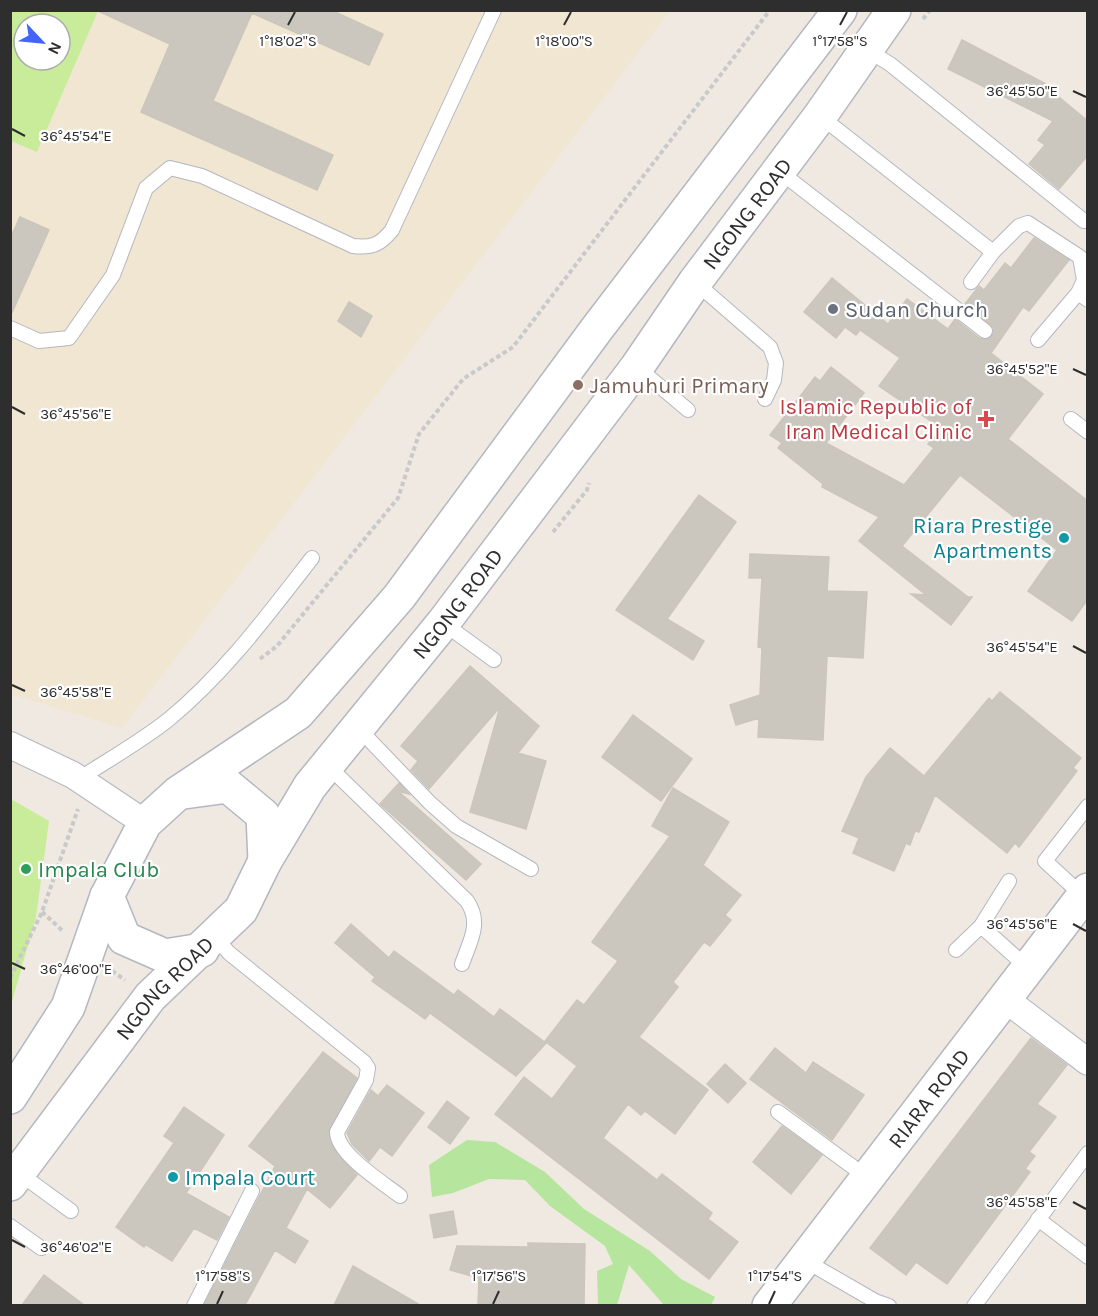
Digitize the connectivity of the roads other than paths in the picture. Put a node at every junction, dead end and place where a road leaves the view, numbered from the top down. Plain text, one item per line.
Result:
1 (494, 10) edge
2 (894, 10) edge
3 (830, 14) edge
4 (867, 50) junction
5 (820, 116) junction
6 (779, 171) junction
7 (1084, 221) dead end
8 (993, 252) junction
9 (695, 282) junction
10 (971, 282) dead end
11 (1083, 297) edge
12 (10, 328) edge
13 (985, 331) dead end
14 (1038, 340) dead end
15 (638, 367) junction
16 (765, 399) dead end
17 (688, 410) dead end
18 (1071, 419) dead end
19 (1088, 432) edge
20 (312, 558) dead end
21 (443, 623) junction
22 (494, 660) dead end
23 (359, 729) junction
24 (10, 745) edge
25 (327, 765) junction
26 (85, 782) junction
27 (178, 793) junction
28 (1088, 806) edge
29 (146, 823) junction
30 (264, 861) junction
31 (531, 869) dead end
32 (1009, 881) dead end
33 (1085, 893) edge
34 (107, 896) junction
35 (981, 926) junction
36 (208, 943) junction
37 (956, 950) dead end
38 (462, 964) dead end
39 (1028, 968) junction
40 (1005, 999) junction
41 (1088, 1062) edge
42 (10, 1097) edge
43 (778, 1112) dead end
44 (1088, 1153) edge
45 (15, 1179) edge
46 (867, 1179) junction
47 (252, 1191) dead end
48 (400, 1196) dead end
49 (71, 1211) dead end
50 (1038, 1219) junction
51 (10, 1226) edge
52 (41, 1248) dead end
53 (1088, 1257) edge
54 (804, 1260) junction
55 (195, 1305) edge
56 (769, 1305) edge
57 (889, 1305) edge
58 (974, 1305) edge

1 - 12 lane
2 - 4 main road, NGONG ROAD
3 - 27 main road
4 - 5 main road, NGONG ROAD
4 - 7 lane
5 - 6 main road, NGONG ROAD
5 - 8 lane
6 - 9 main road, NGONG ROAD
6 - 13 lane
8 - 10 lane
8 - 11 lane
9 - 15 main road, NGONG ROAD
9 - 16 lane
11 - 14 lane
15 - 17 lane
15 - 21 main road, NGONG ROAD
18 - 19 lane
20 - 26 lane
21 - 22 lane
21 - 23 main road, NGONG ROAD
23 - 25 main road, NGONG ROAD
23 - 31 lane
24 - 26 street
25 - 30 main road, NGONG ROAD
25 - 38 lane
26 - 29 street
27 - 29 main road
27 - 30 main road
28 - 33 lane
29 - 34 main road
30 - 36 main road, NGONG ROAD
32 - 35 lane
33 - 39 main road, RIARA ROAD
34 - 36 main road
34 - 42 main road
35 - 37 lane
35 - 39 lane
36 - 45 main road, NGONG ROAD
36 - 48 lane
39 - 40 main road, RIARA ROAD
40 - 41 street
40 - 46 main road, RIARA ROAD
43 - 46 lane
44 - 50 lane
45 - 49 lane
46 - 54 main road, RIARA ROAD
47 - 55 lane
50 - 53 lane
50 - 58 lane
51 - 52 lane
54 - 56 main road, RIARA ROAD
54 - 57 lane

